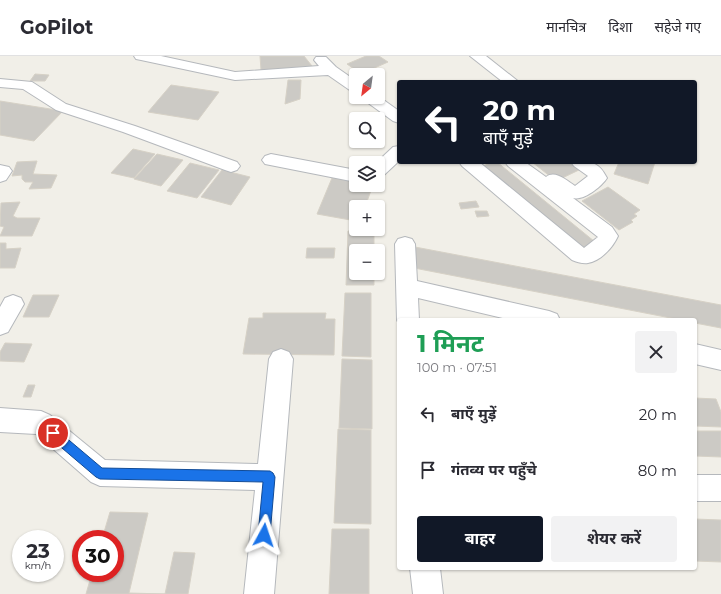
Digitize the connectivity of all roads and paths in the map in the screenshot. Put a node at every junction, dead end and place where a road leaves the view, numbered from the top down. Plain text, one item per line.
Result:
1 (141, 56) edge
2 (316, 56) edge
3 (477, 56) edge
4 (331, 70) junction
5 (509, 80) edge
6 (0, 83) edge
7 (349, 83) edge
8 (379, 104) edge
9 (397, 117) edge
10 (397, 154) edge
11 (271, 160) dead end
12 (470, 164) edge
13 (517, 164) edge
14 (531, 164) edge
15 (583, 164) edge
16 (385, 165) edge
17 (231, 166) dead end
18 (0, 171) edge
19 (349, 175) edge
20 (0, 176) edge
21 (405, 244) dead end
22 (406, 287) junction
23 (13, 304) dead end
24 (408, 318) edge
25 (540, 318) edge
26 (0, 326) edge
27 (697, 354) edge
28 (281, 360) dead end
29 (721, 360) edge
30 (0, 420) edge
31 (270, 477) junction
32 (697, 488) edge
33 (721, 488) edge
34 (425, 570) edge
35 (259, 594) edge
36 (428, 594) edge

1 - 4 street
2 - 4 street
3 - 5 street
4 - 7 street
6 - 17 street
8 - 9 street
10 - 16 street
11 - 19 street
12 - 13 street
14 - 15 street
18 - 20 street
21 - 22 street
22 - 24 street
22 - 25 street
23 - 26 street
27 - 29 street
28 - 31 street
30 - 31 street
31 - 35 street
32 - 33 street
34 - 36 street

